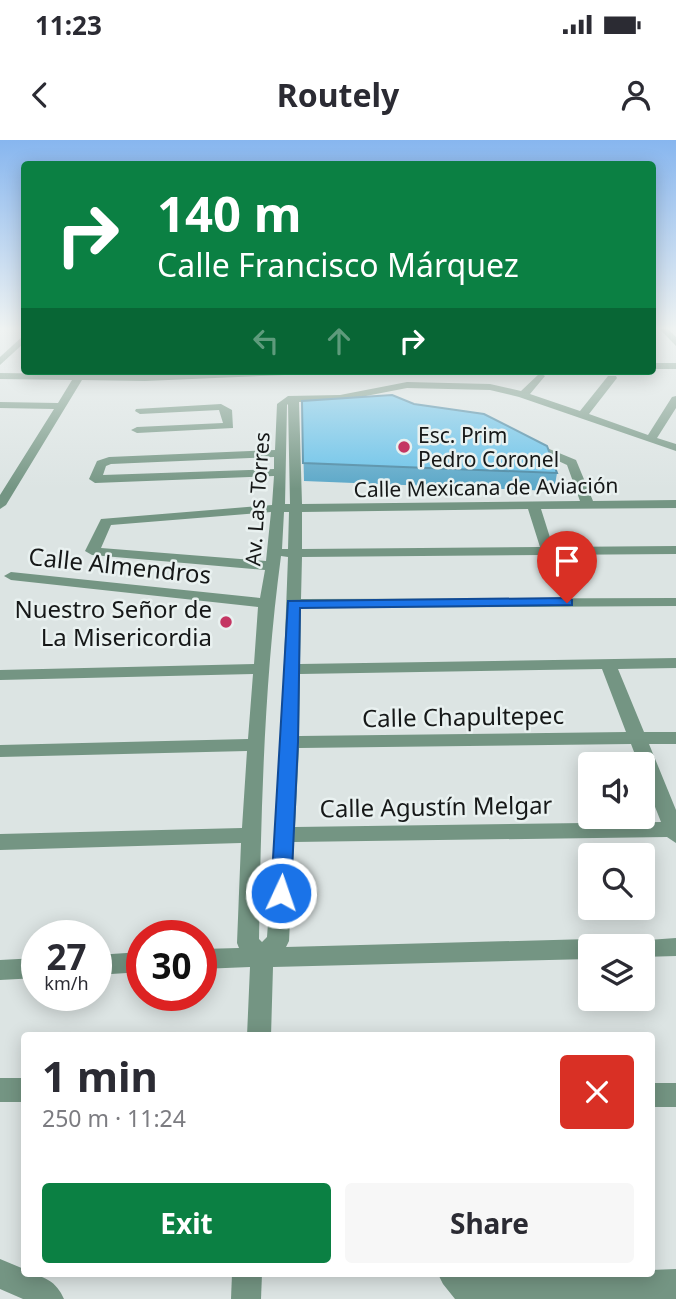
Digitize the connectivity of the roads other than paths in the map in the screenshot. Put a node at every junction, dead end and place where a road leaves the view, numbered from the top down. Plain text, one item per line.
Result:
1 (76, 381) edge
2 (97, 381) edge
3 (169, 381) edge
4 (287, 381) edge
5 (535, 381) edge
6 (610, 381) edge
7 (139, 388) edge
8 (523, 395) junction
9 (288, 399) junction
10 (676, 399) edge
11 (0, 405) edge
12 (61, 406) junction
13 (583, 415) junction
14 (516, 438) edge
15 (651, 439) junction
16 (676, 448) edge
17 (281, 453) junction
18 (280, 472) junction
19 (0, 477) edge
20 (16, 477) junction
21 (0, 505) edge
22 (588, 505) junction
23 (676, 505) edge
24 (533, 506) junction
25 (277, 508) junction
26 (296, 508) junction
27 (676, 550) edge
28 (548, 551) junction
29 (295, 553) junction
30 (273, 559) junction
31 (11, 576) dead end
32 (676, 602) edge
33 (266, 603) junction
34 (293, 604) junction
35 (293, 637) junction
36 (264, 638) junction
37 (676, 663) edge
38 (608, 664) junction
39 (292, 668) junction
40 (261, 669) junction
41 (0, 675) edge
42 (260, 707) junction
43 (290, 707) junction
44 (676, 738) edge
45 (637, 739) junction
46 (290, 742) junction
47 (257, 745) junction
48 (0, 751) edge
49 (675, 832) edge
50 (251, 835) junction
51 (284, 835) junction
52 (0, 842) edge
53 (676, 947) edge
54 (655, 948) edge
55 (578, 949) edge
56 (262, 956) junction
57 (217, 958) edge
58 (21, 969) edge
59 (0, 970) edge
60 (259, 1032) edge
61 (0, 1090) edge
62 (21, 1090) edge
63 (655, 1095) edge
64 (676, 1095) edge
65 (0, 1274) edge
66 (247, 1277) edge
67 (459, 1281) edge
68 (676, 1283) edge
69 (49, 1299) edge
70 (246, 1299) edge

1 - 12 street
2 - 7 street
3 - 7 street
4 - 9 street
5 - 8 street
6 - 13 street
7 - 7 street
8 - 9 street
8 - 13 street
9 - 17 street, Av. Las Torres
9 - 26 street, Av. Las Torres
10 - 15 street
11 - 12 street
12 - 20 street
13 - 15 street
14 - 22 street
15 - 16 street
17 - 18 street, Av. Las Torres
17 - 18 street
18 - 25 street, Av. Las Torres
19 - 20 street
20 - 21 street
22 - 23 street, Calle Mexicana de Aviación
22 - 24 street, Calle Mexicana de Aviación
24 - 26 street, Calle Mexicana de Aviación
24 - 28 street
25 - 26 street, Calle Mexicana de Aviación
25 - 30 street, Av. Las Torres
25 - 30 street, Calle Mexicana de Aviación
26 - 29 street, Av. Las Torres
27 - 28 street
28 - 29 street
29 - 30 street
29 - 34 street, Av. Las Torres
30 - 33 street, Av. Las Torres
31 - 33 street, Calle Almendros
32 - 34 street
33 - 36 street, Av. Las Torres
34 - 35 street, Av. Las Torres
35 - 36 street
35 - 39 street, Av. Las Torres
36 - 40 street, Av. Las Torres
37 - 38 street
38 - 39 street
38 - 45 street
39 - 43 street, Av. Las Torres
40 - 41 street
40 - 42 street, Av. Las Torres
42 - 43 street
42 - 47 street, Av. Las Torres
43 - 46 street, Av. Las Torres
44 - 45 street, Calle Chapultepec
45 - 46 street, Calle Chapultepec
45 - 49 street
46 - 51 street, Av. Las Torres
47 - 48 street
47 - 50 street, Av. Las Torres
49 - 51 street, Calle Agustín Melgar
50 - 52 street
50 - 56 street, Av. Las Torres
51 - 56 street, Av. Las Torres
53 - 54 street
55 - 56 street
56 - 57 street
56 - 60 street
58 - 59 street
61 - 62 street
63 - 64 street
65 - 69 street
66 - 70 street
67 - 68 street

